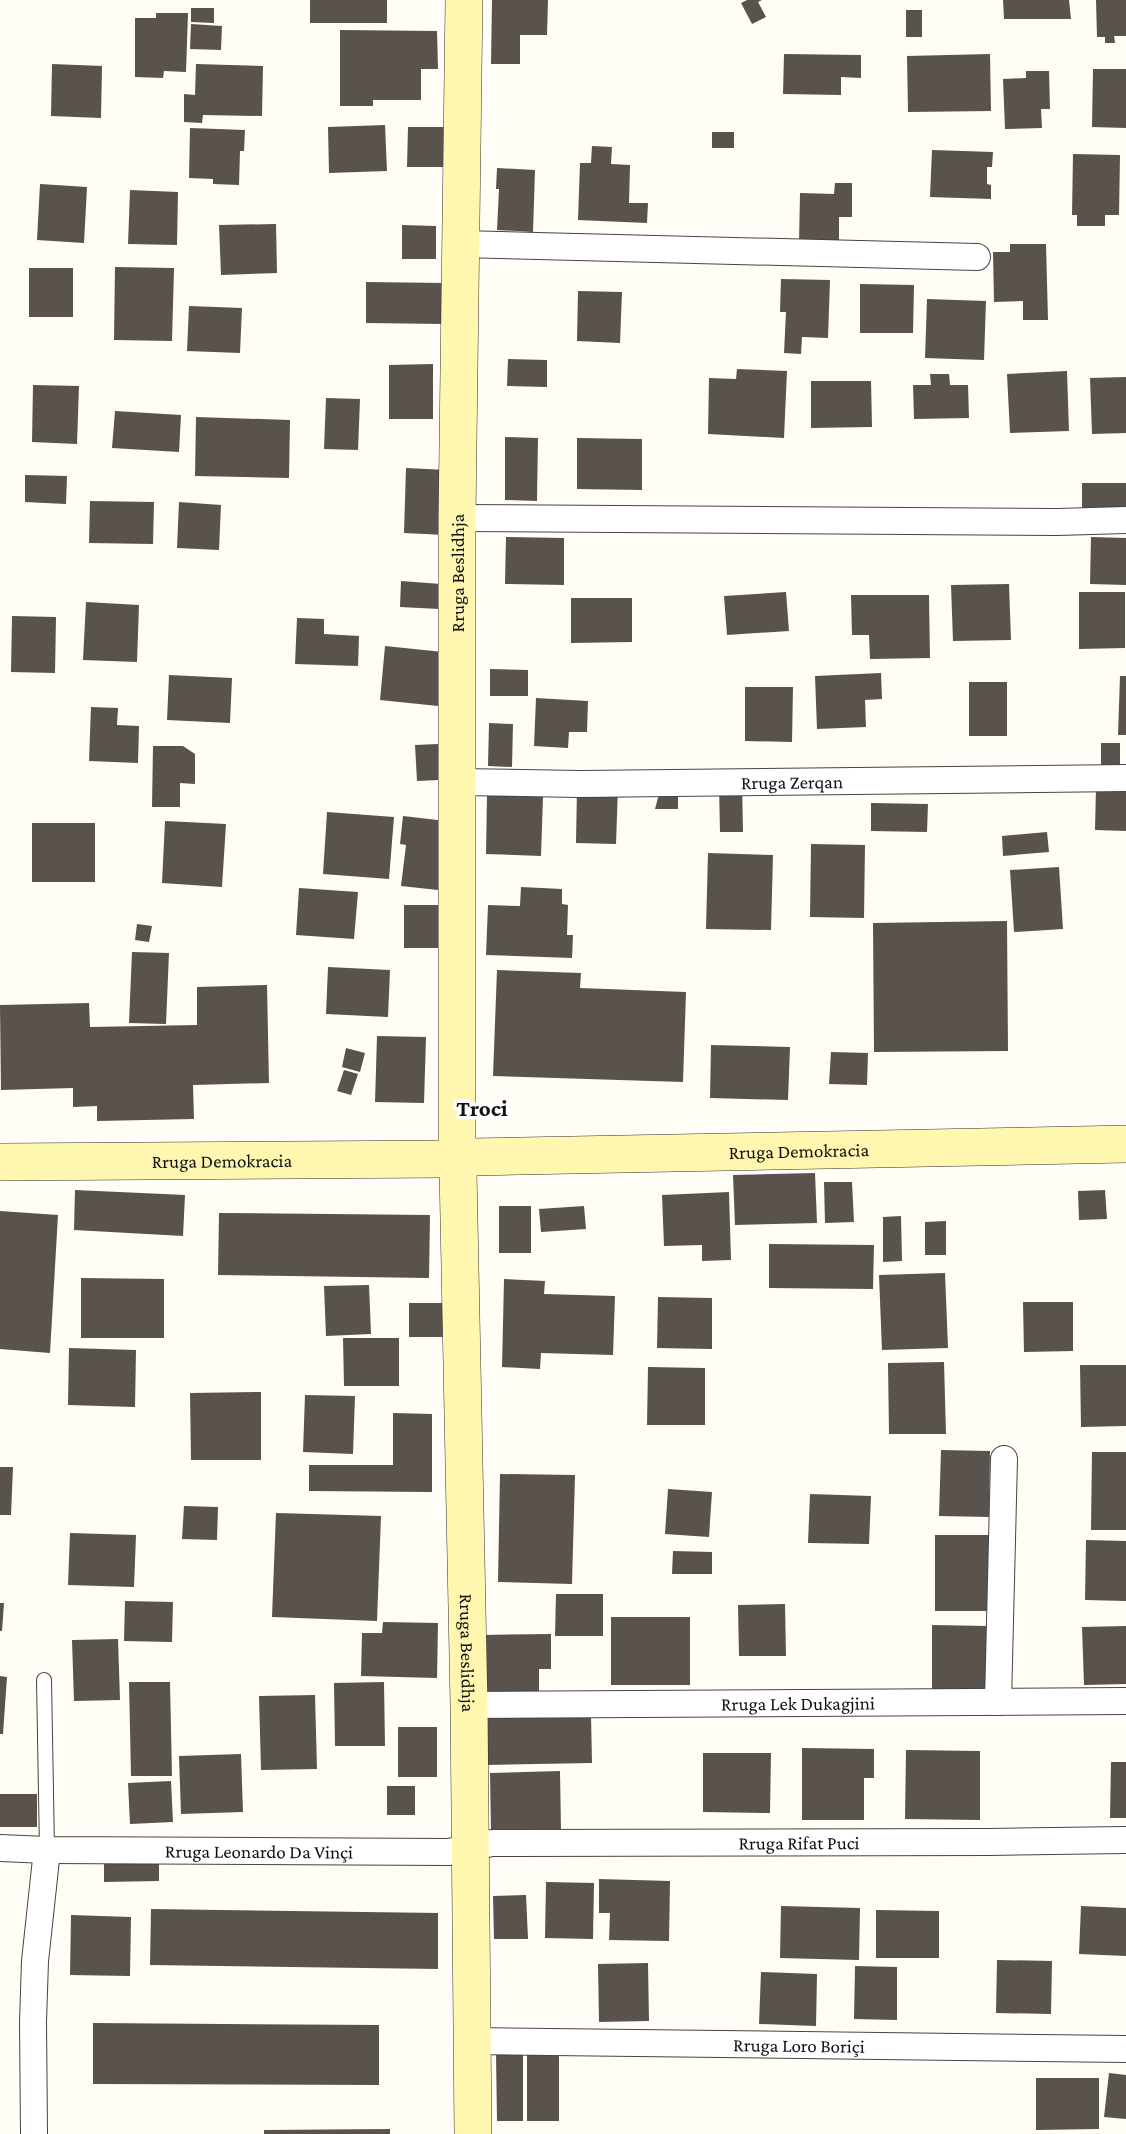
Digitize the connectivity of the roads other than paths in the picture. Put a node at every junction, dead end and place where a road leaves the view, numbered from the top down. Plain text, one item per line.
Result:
1 (464, 0) edge
2 (461, 244) junction
3 (977, 257) dead end
4 (457, 517) junction
5 (1126, 520) edge
6 (1126, 778) edge
7 (458, 782) junction
8 (1126, 1144) edge
9 (458, 1157) junction
10 (0, 1162) edge
11 (1004, 1459) dead end
12 (44, 1680) dead end
13 (1126, 1701) edge
14 (998, 1702) junction
15 (469, 1705) junction
16 (1126, 1840) edge
17 (0, 1848) edge
18 (471, 1848) junction
19 (47, 1850) junction
20 (472, 2041) junction
21 (1126, 2049) edge
22 (34, 2134) edge
23 (473, 2134) edge

1 - 2 main road, Rruga Beslidhja
2 - 3 street
2 - 4 main road, Rruga Beslidhja
4 - 5 street
4 - 7 main road, Rruga Beslidhja
6 - 7 street, Rruga Zerqan
7 - 9 main road, Rruga Beslidhja
8 - 9 main road, Rruga Demokracia
9 - 10 main road, Rruga Demokracia
9 - 15 main road, Rruga Beslidhja
11 - 14 street
12 - 19 lane
13 - 14 street, Rruga Lek Dukagjini
14 - 15 street, Rruga Lek Dukagjini
15 - 18 main road, Rruga Beslidhja
16 - 18 street, Rruga Rifat Puci
17 - 19 street, Rruga Leonardo Da Vinçi
18 - 19 street, Rruga Leonardo Da Vinçi
18 - 20 main road, Rruga Beslidhja
19 - 22 street
20 - 21 street, Rruga Loro Boriçi
20 - 23 main road, Rruga Beslidhja

